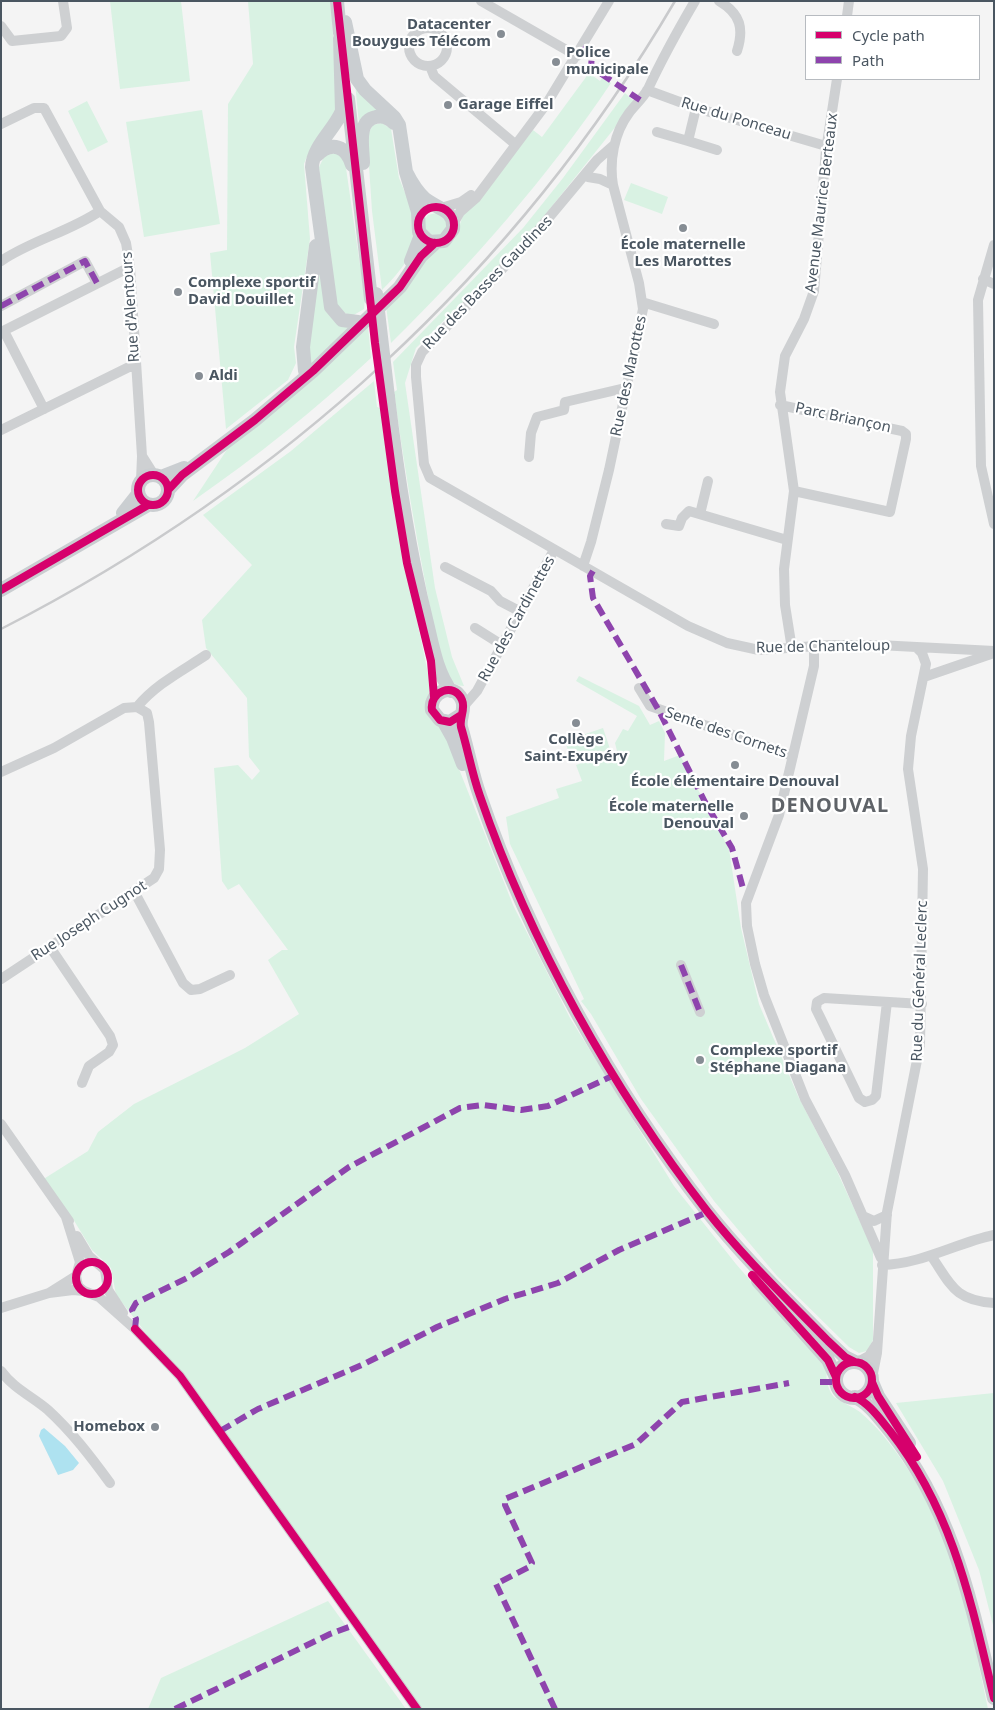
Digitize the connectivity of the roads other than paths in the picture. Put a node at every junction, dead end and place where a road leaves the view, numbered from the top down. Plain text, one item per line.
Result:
1 (63, 1) edge
2 (337, 1) edge
3 (343, 1) edge
4 (482, 1) edge
5 (609, 1) edge
6 (695, 1) edge
7 (719, 1) edge
8 (849, 1) edge
9 (847, 15) edge
10 (342, 25) junction
11 (1, 26) edge
12 (737, 51) dead end
13 (577, 56) junction
14 (430, 66) dead end
15 (837, 80) edge
16 (647, 90) junction
17 (696, 108) junction
18 (1, 124) edge
19 (400, 132) junction
20 (657, 132) dead end
21 (688, 141) junction
22 (515, 144) junction
23 (614, 145) junction
24 (826, 146) junction
25 (717, 150) dead end
26 (313, 159) junction
27 (597, 160) junction
28 (611, 166) junction
29 (406, 172) junction
30 (488, 179) junction
31 (584, 179) junction
32 (613, 185) junction
33 (364, 189) junction
34 (439, 208) junction
35 (100, 211) junction
36 (361, 212) junction
37 (419, 219) junction
38 (454, 224) junction
39 (318, 226) junction
40 (420, 235) junction
41 (435, 243) junction
42 (994, 245) edge
43 (1, 261) edge
44 (130, 267) junction
45 (983, 279) junction
46 (97, 283) junction
47 (994, 284) edge
48 (373, 296) junction
49 (642, 302) junction
50 (1, 306) edge
51 (358, 322) junction
52 (714, 324) dead end
53 (3, 332) edge
54 (135, 367) junction
55 (305, 371) junction
56 (625, 388) junction
57 (385, 399) junction
58 (780, 405) junction
59 (44, 409) junction
60 (1, 430) edge
61 (142, 456) junction
62 (529, 457) dead end
63 (161, 480) junction
64 (708, 481) dead end
65 (140, 488) junction
66 (794, 491) junction
67 (148, 505) junction
68 (700, 514) junction
69 (666, 524) dead end
70 (994, 524) edge
71 (787, 540) junction
72 (554, 550) junction
73 (583, 566) junction
74 (445, 567) dead end
75 (1, 585) edge
76 (1, 590) edge
77 (520, 612) junction
78 (475, 628) dead end
79 (502, 645) junction
80 (814, 647) junction
81 (792, 649) junction
82 (920, 652) junction
83 (994, 652) edge
84 (206, 655) dead end
85 (924, 677) junction
86 (479, 688) junction
87 (639, 688) dead end
88 (454, 692) junction
89 (434, 697) junction
90 (138, 706) junction
91 (462, 711) junction
92 (444, 722) junction
93 (793, 756) junction
94 (1, 772) edge
95 (134, 891) junction
96 (50, 947) junction
97 (681, 965) dead end
98 (230, 975) dead end
99 (1, 979) edge
100 (887, 1002) junction
101 (922, 1004) junction
102 (700, 1012) dead end
103 (82, 1083) dead end
104 (1, 1124) edge
105 (887, 1214) junction
106 (863, 1216) junction
107 (66, 1217) junction
108 (994, 1235) edge
109 (932, 1256) junction
110 (98, 1263) junction
111 (882, 1263) junction
112 (78, 1273) junction
113 (107, 1282) junction
114 (50, 1293) junction
115 (88, 1293) junction
116 (994, 1303) edge
117 (1, 1308) edge
118 (135, 1329) junction
119 (877, 1344) junction
120 (857, 1362) junction
121 (1, 1371) edge
122 (836, 1377) junction
123 (872, 1380) junction
124 (854, 1397) junction
125 (110, 1483) dead end
126 (994, 1675) edge
127 (994, 1698) edge
128 (417, 1709) edge

1 - 11 street
2 - 10 main road
3 - 10 main road
4 - 13 street
5 - 13 street
6 - 16 street, Rue des Basses Gaudines
7 - 12 street
8 - 9 street
10 - 19 main road
10 - 26 main road
10 - 33 main road
10 - 36 main road
13 - 22 street
14 - 22 street
15 - 24 street, Avenue Maurice Berteaux
16 - 17 street, Rue du Ponceau
16 - 23 street, Rue des Basses Gaudines
17 - 21 street
17 - 24 street, Rue du Ponceau
18 - 35 street, Rue d'Alentours
19 - 29 main road
19 - 33 main road
20 - 21 street
21 - 25 street
22 - 30 street
23 - 27 street, Rue des Basses Gaudines
23 - 28 street, Rue des Marottes
24 - 58 street, Avenue Maurice Berteaux
26 - 36 main road
26 - 39 main road
27 - 28 street
27 - 31 street, Rue des Basses Gaudines
28 - 31 street
28 - 32 street, Rue des Marottes
29 - 34 main road
29 - 37 main road
30 - 34 street
30 - 38 street
31 - 32 street
31 - 72 street, Rue des Basses Gaudines
32 - 49 street, Rue des Marottes
33 - 48 main road
34 - 37 main road
34 - 38 main road
35 - 43 street
35 - 44 street, Rue d'Alentours
36 - 48 main road
37 - 40 main road
38 - 41 main road
39 - 51 main road
39 - 55 main road
40 - 41 main road
40 - 51 main road
41 - 63 main road
42 - 45 street
44 - 46 street
44 - 54 street, Rue d'Alentours
45 - 47 street
45 - 70 street
46 - 50 street
46 - 53 street
48 - 57 main road, bridge
49 - 52 street
49 - 56 street, Rue des Marottes
51 - 55 main road
53 - 59 street
54 - 59 street
54 - 61 street, Rue d'Alentours
55 - 63 main road
56 - 62 street
56 - 73 street, Rue des Marottes
57 - 88 main road
57 - 89 main road
58 - 66 street, Avenue Maurice Berteaux
58 - 66 street, Parc Briançon
59 - 60 street
61 - 63 street, Rue d'Alentours
61 - 65 street, Rue d'Alentours
63 - 65 main road
63 - 67 main road
64 - 68 street
65 - 67 main road
65 - 75 main road
66 - 71 street, Avenue Maurice Berteaux
67 - 76 main road
68 - 69 street
68 - 71 street
71 - 81 street, Avenue Maurice Berteaux
72 - 73 street, Rue des Basses Gaudines
72 - 77 street, Rue des Cardinettes
73 - 81 street, Rue de Chanteloup
74 - 77 street
77 - 79 street, Rue des Cardinettes
78 - 79 street
79 - 86 street, Rue des Cardinettes
80 - 81 street, Rue de Chanteloup
80 - 82 street, Rue de Chanteloup
80 - 93 street
82 - 83 street
82 - 85 street, Rue du Général Leclerc
83 - 85 street
84 - 90 street
85 - 101 street, Rue du Général Leclerc
86 - 88 street, Rue des Cardinettes
86 - 91 street, Rue des Cardinettes
87 - 93 street, Sente des Cornets
88 - 89 main road
88 - 91 main road
89 - 92 main road
90 - 94 street
90 - 95 street, Rue Joseph Cugnot
91 - 92 main road
91 - 120 main road
92 - 122 main road
93 - 106 street
95 - 96 street, Rue Joseph Cugnot
95 - 98 street
96 - 99 street, Rue Joseph Cugnot
96 - 103 street
97 - 102 street
100 - 100 street
100 - 101 street
101 - 105 street, Rue du Général Leclerc
104 - 107 street
105 - 106 street
105 - 111 street, Rue du Général Leclerc
106 - 111 street
107 - 110 street
107 - 112 street
108 - 109 street
109 - 111 street
109 - 116 street
110 - 112 street
110 - 113 street
111 - 119 street, Rue du Général Leclerc
112 - 114 street
112 - 115 street
113 - 115 street
113 - 118 street
114 - 115 street
114 - 117 street
115 - 118 street
118 - 128 street
119 - 120 street
119 - 123 street, Rue du Général Leclerc
120 - 122 main road
120 - 123 main road
121 - 125 street
122 - 124 main road
123 - 124 main road
123 - 126 main road
124 - 127 main road

